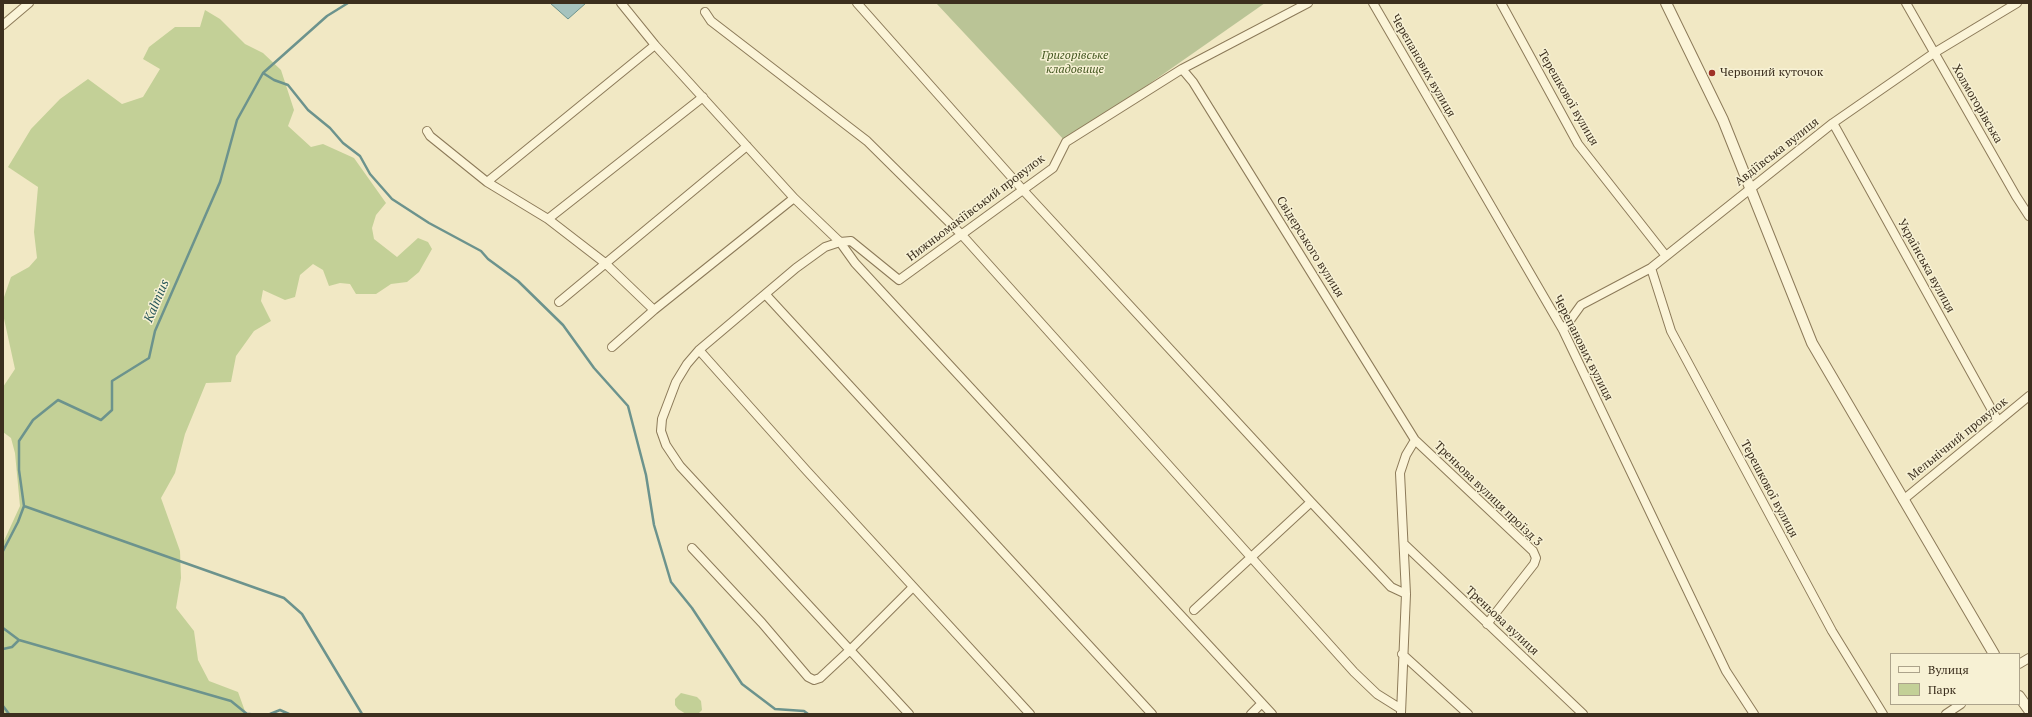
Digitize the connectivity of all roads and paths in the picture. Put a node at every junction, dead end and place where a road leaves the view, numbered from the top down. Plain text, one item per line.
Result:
1 (29, 3) edge
2 (621, 3) edge
3 (857, 3) edge
4 (1308, 3) edge
5 (1372, 3) edge
6 (1501, 3) edge
7 (1666, 3) edge
8 (1906, 3) edge
9 (2017, 3) edge
10 (705, 12) dead end
11 (3, 25) edge
12 (656, 45) junction
13 (1934, 53) junction
14 (1182, 69) junction
15 (703, 97) junction
16 (1833, 123) junction
17 (427, 131) dead end
18 (747, 146) junction
19 (487, 182) junction
20 (1750, 188) junction
21 (1023, 190) junction
22 (794, 198) junction
23 (2029, 216) edge
24 (548, 219) junction
25 (962, 235) junction
26 (840, 242) junction
27 (1666, 256) junction
28 (605, 263) junction
29 (1651, 268) junction
30 (766, 295) junction
31 (559, 302) dead end
32 (654, 310) junction
33 (1563, 330) junction
34 (612, 347) dead end
35 (699, 350) junction
36 (2029, 396) edge
37 (1998, 421) junction
38 (1415, 440) junction
39 (1903, 500) junction
40 (1311, 502) junction
41 (1405, 545) junction
42 (692, 548) dead end
43 (1250, 558) junction
44 (913, 587) junction
45 (1406, 594) junction
46 (1194, 610) dead end
47 (1487, 624) junction
48 (850, 650) junction
49 (1993, 653) edge
50 (1402, 654) junction
51 (2029, 658) edge
52 (2020, 663) edge
53 (2020, 697) edge
54 (1262, 703) junction
55 (1960, 705) edge
56 (2029, 710) edge
57 (1401, 711) edge
58 (909, 714) edge
59 (1030, 714) edge
60 (1152, 714) edge
61 (1251, 714) edge
62 (1272, 714) edge
63 (1468, 714) edge
64 (1583, 714) edge
65 (1754, 714) edge
66 (1883, 714) edge
67 (1946, 714) edge

1 - 11 street
2 - 12 street
3 - 21 street
4 - 14 street, Нижньомакіївський провулок
5 - 33 street, Черепанових вулиця
6 - 27 street, Терешкової вулиця
7 - 20 street
8 - 13 street, Холмогорівська
9 - 13 street, Авдіївська вулиця
10 - 25 street
12 - 15 street
12 - 19 street
13 - 16 street, Авдіївська вулиця
13 - 23 street, Холмогорівська
14 - 21 street, Нижньомакіївський провулок
14 - 38 street, Свiдерського вулиця
15 - 18 street
15 - 24 street
16 - 20 street, Авдіївська вулиця
16 - 37 street, Українська вулиця
17 - 19 street
18 - 22 street
18 - 28 street
19 - 24 street
20 - 27 street, Авдіївська вулиця
20 - 39 street
21 - 25 street, Нижньомакіївський провулок
21 - 40 street
22 - 26 street
22 - 32 street
24 - 28 street
25 - 26 street, Нижньомакіївський провулок
25 - 43 street
26 - 30 street
26 - 54 street
27 - 29 street, Авдіївська вулиця
28 - 31 street
28 - 32 street
29 - 33 street, Авдіївська вулиця
29 - 66 street, Терешкової вулиця
30 - 35 street
30 - 60 street
32 - 34 street
33 - 65 street, Черепанових вулиця
35 - 44 street
35 - 48 street
36 - 37 street, Мельнiчний провулок
37 - 39 street, Мельнiчний провулок
38 - 41 street
38 - 47 street, Треньова вулиця проїзд 3
39 - 49 street
40 - 43 street
40 - 45 street
41 - 45 street
41 - 47 street, Треньова вулиця
42 - 48 street
43 - 46 street
43 - 57 street
44 - 48 street
44 - 59 street
45 - 50 street
47 - 64 street, Треньова вулиця
48 - 58 street
50 - 57 street
50 - 63 street
51 - 52 street
53 - 56 street
54 - 61 street
54 - 62 street
55 - 67 street

